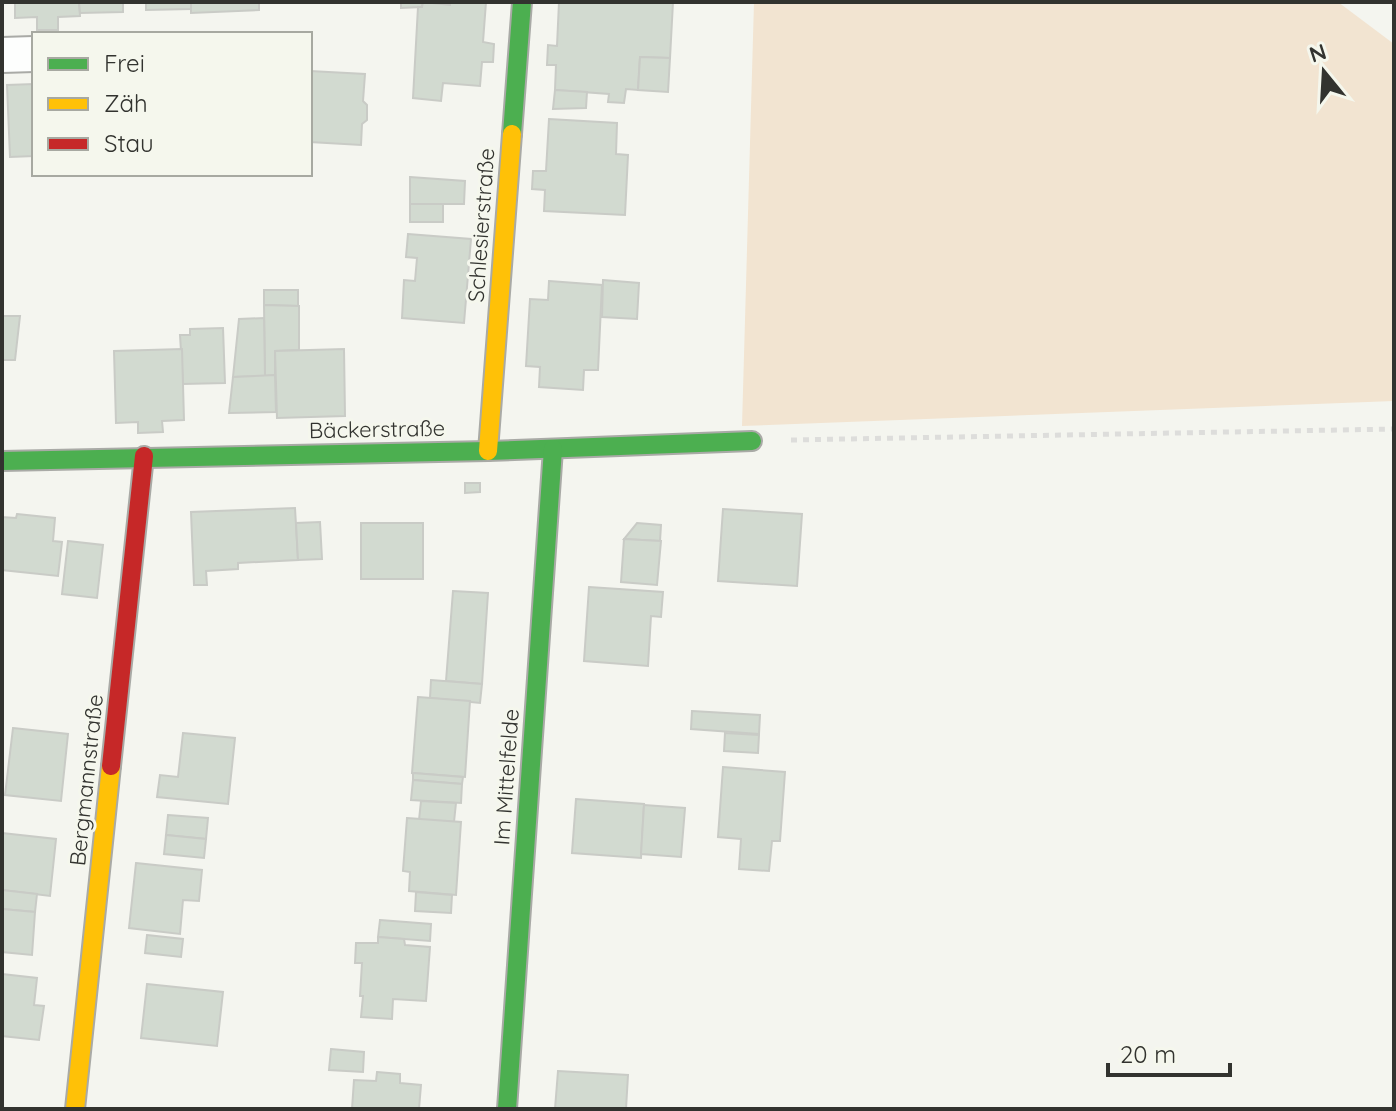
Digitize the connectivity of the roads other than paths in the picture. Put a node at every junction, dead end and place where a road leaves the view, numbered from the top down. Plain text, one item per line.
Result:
1 (522, 2) edge
2 (32, 54) edge
3 (2, 55) edge
4 (752, 441) road end
5 (553, 449) junction
6 (488, 451) junction
7 (144, 456) junction
8 (2, 461) edge
9 (75, 1109) edge
10 (507, 1109) edge

1 - 6 street, Schlesierstraße
2 - 3 street
4 - 5 street, Bäckerstraße
5 - 6 street, Bäckerstraße
5 - 10 street, Im Mittelfelde
6 - 7 street, Bäckerstraße
7 - 8 street, Bäckerstraße
7 - 9 street, Bergmannstraße

